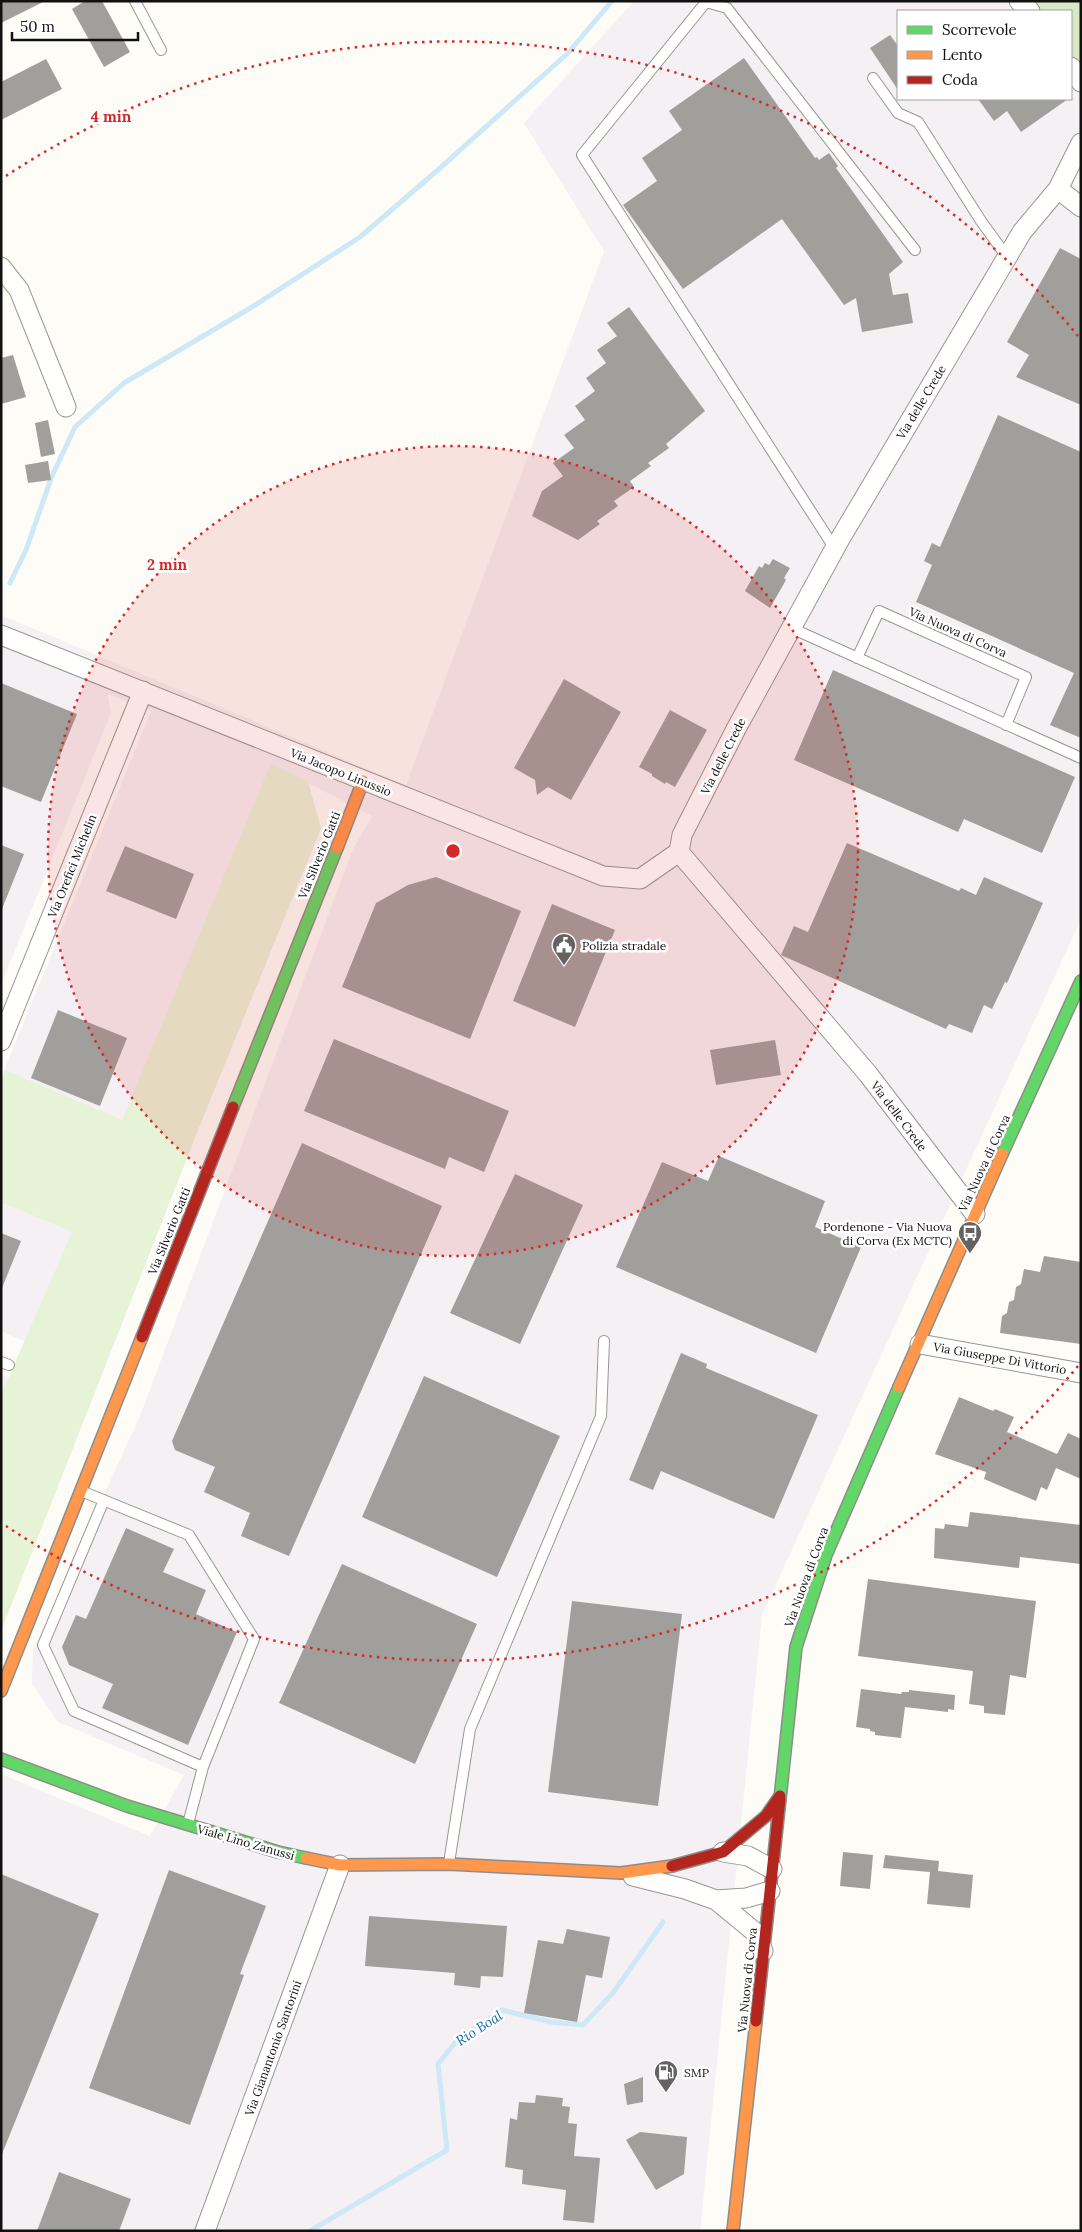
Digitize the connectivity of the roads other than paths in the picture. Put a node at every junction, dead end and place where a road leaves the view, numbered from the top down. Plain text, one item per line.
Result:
1 (135, 1) edge
2 (1018, 1) edge
3 (1029, 10) edge
4 (161, 50) dead end
5 (1072, 68) edge
6 (873, 78) dead end
7 (1081, 82) edge
8 (1081, 143) edge
9 (1058, 189) junction
10 (1081, 207) edge
11 (915, 250) dead end
12 (1007, 256) junction
13 (1, 267) edge
14 (66, 407) dead end
15 (835, 548) junction
16 (791, 628) junction
17 (1, 635) edge
18 (857, 658) junction
19 (143, 692) junction
20 (1006, 725) junction
21 (1081, 758) edge
22 (363, 781) junction
23 (679, 852) junction
24 (1081, 981) edge
25 (1, 1041) edge
26 (975, 1214) junction
27 (604, 1341) dead end
28 (920, 1344) junction
29 (1081, 1373) edge
30 (81, 1490) junction
31 (104, 1500) junction
32 (1, 1691) edge
33 (1, 1759) edge
34 (203, 1767) junction
35 (780, 1796) junction
36 (188, 1825) junction
37 (723, 1852) junction
38 (449, 1864) junction
39 (340, 1865) junction
40 (772, 1868) junction
41 (621, 1873) junction
42 (770, 1891) junction
43 (716, 1900) junction
44 (764, 1954) junction
45 (205, 2231) edge
46 (733, 2231) edge

1 - 4 lane
2 - 3 street
5 - 7 street
6 - 12 lane
8 - 9 street, Via delle Crede
9 - 10 street
9 - 12 street, Via delle Crede
11 - 15 lane
12 - 15 street, Via delle Crede
13 - 14 street
15 - 16 street, Via delle Crede
16 - 18 lane
16 - 23 street, Via delle Crede
17 - 19 street, Via Jacopo Linussio
18 - 20 lane
18 - 20 lane, Via Nuova di Corva
19 - 22 street, Via Jacopo Linussio
19 - 25 street, Via Orefici Michelin
20 - 21 lane
22 - 23 street, Via Jacopo Linussio
22 - 30 street, Via Silverio Gatti
23 - 26 street, Via delle Crede
24 - 26 street, Via Nuova di Corva
26 - 28 street, Via Nuova di Corva
27 - 38 lane
28 - 29 street, Via Giuseppe Di Vittorio
28 - 35 street, Via Nuova di Corva
30 - 31 lane
30 - 32 street, Via Silverio Gatti
31 - 34 lane
31 - 34 lane
33 - 36 street, Viale Lino Zanussi
34 - 36 lane
35 - 37 street, Viale Lino Zanussi
35 - 40 street, Via Nuova di Corva
36 - 39 street, Viale Lino Zanussi
37 - 40 street, Viale Lino Zanussi
37 - 41 street, Viale Lino Zanussi
38 - 39 street, Viale Lino Zanussi
38 - 41 street, Viale Lino Zanussi
39 - 45 street, Via Gianantonio Santorini
40 - 42 street, Via Nuova di Corva
41 - 43 street, Viale Lino Zanussi
42 - 43 street, Viale Lino Zanussi
42 - 44 street, Via Nuova di Corva
43 - 44 street, Viale Lino Zanussi
44 - 46 street, Via Nuova di Corva

